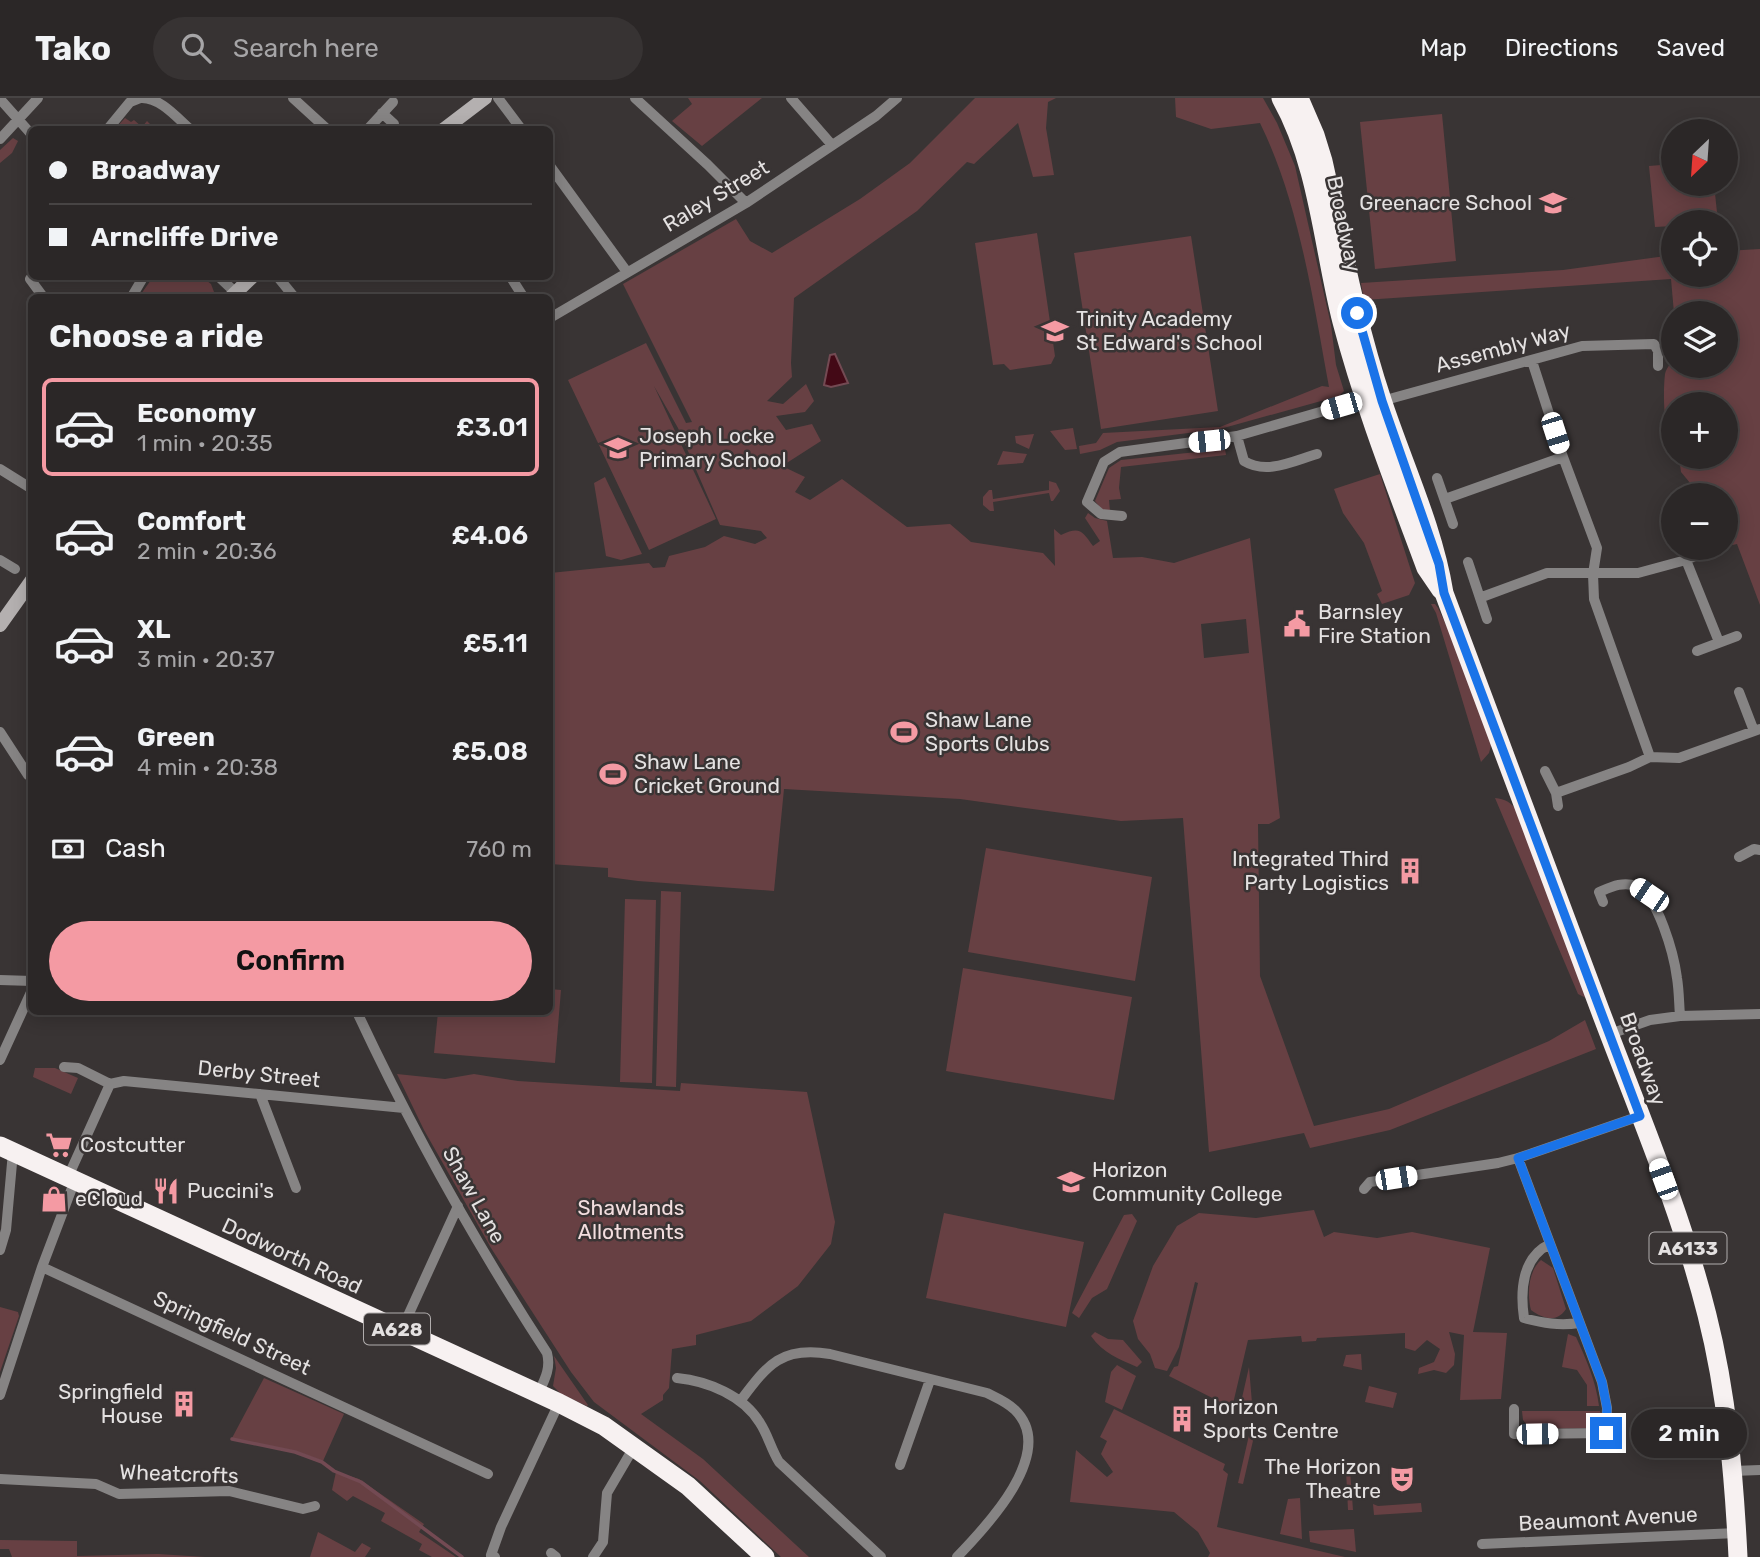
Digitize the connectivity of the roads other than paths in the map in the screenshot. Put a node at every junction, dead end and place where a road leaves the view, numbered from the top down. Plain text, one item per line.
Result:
1 (38, 98) edge
2 (141, 98) edge
3 (293, 98) edge
4 (485, 98) edge
5 (498, 98) edge
6 (635, 98) edge
7 (792, 98) edge
8 (897, 98) edge
9 (1281, 98) edge
10 (1299, 98) edge
11 (0, 99) edge
12 (393, 102) dead end
13 (382, 114) junction
14 (18, 122) junction
15 (394, 124) dead end
16 (110, 126) edge
17 (186, 126) edge
18 (324, 126) edge
19 (371, 126) edge
20 (448, 126) edge
21 (519, 126) edge
22 (28, 131) edge
23 (0, 139) edge
24 (832, 145) junction
25 (553, 170) edge
26 (746, 203) junction
27 (627, 272) junction
28 (249, 280) edge
29 (280, 280) edge
30 (233, 294) edge
31 (292, 294) edge
32 (553, 316) edge
33 (1532, 361) junction
34 (1658, 366) dead end
35 (1373, 402) junction
36 (1237, 436) junction
37 (1317, 454) dead end
38 (1563, 457) junction
39 (0, 469) edge
40 (1437, 478) dead end
41 (28, 486) edge
42 (1445, 499) junction
43 (1122, 516) dead end
44 (1453, 524) dead end
45 (0, 560) edge
46 (1686, 560) joint
47 (1468, 562) dead end
48 (15, 569) dead end
49 (1593, 575) junction
50 (28, 586) edge
51 (1482, 597) junction
52 (1487, 619) dead end
53 (0, 625) edge
54 (1737, 636) dead end
55 (1719, 642) junction
56 (1697, 651) dead end
57 (1739, 692) dead end
58 (1757, 730) edge
59 (0, 732) edge
60 (1650, 757) junction
61 (1545, 771) dead end
62 (28, 775) edge
63 (1556, 793) junction
64 (1558, 806) dead end
65 (1760, 850) edge
66 (1739, 857) dead end
67 (1603, 902) dead end
68 (0, 980) edge
69 (28, 981) edge
70 (28, 999) edge
71 (1760, 1014) edge
72 (358, 1015) edge
73 (1680, 1016) junction
74 (1610, 1034) junction
75 (0, 1060) edge
76 (64, 1067) dead end
77 (110, 1084) junction
78 (260, 1094) junction
79 (404, 1108) junction
80 (1640, 1116) junction
81 (6, 1149) edge
82 (1518, 1158) junction
83 (71, 1179) junction
84 (296, 1188) dead end
85 (1364, 1189) dead end
86 (458, 1206) junction
87 (1550, 1244) junction
88 (0, 1250) edge
89 (42, 1267) junction
90 (1579, 1323) junction
91 (401, 1331) junction
92 (677, 1378) dead end
93 (930, 1380) junction
94 (1, 1387) edge
95 (538, 1394) junction
96 (741, 1400) junction
97 (559, 1403) junction
98 (1514, 1409) dead end
99 (634, 1447) junction
100 (898, 1457) dead end
101 (1760, 1470) edge
102 (1732, 1471) junction
103 (488, 1474) dead end
104 (0, 1479) edge
105 (315, 1506) dead end
106 (1737, 1533) junction
107 (1482, 1544) dead end
108 (495, 1557) edge
109 (593, 1557) edge
110 (765, 1557) edge
111 (881, 1557) edge
112 (957, 1557) edge
113 (1738, 1557) edge

1 - 14 street
2 - 16 street
2 - 17 street
3 - 18 street
4 - 20 street
5 - 21 street
6 - 26 street
7 - 24 street
8 - 24 street, Raley Street
9 - 35 highway, Broadway / A6133
10 - 35 highway, Broadway / A6133
11 - 14 street
12 - 13 street
13 - 15 street
13 - 19 street
14 - 22 street
14 - 23 street
24 - 26 street, Raley Street
25 - 27 street
26 - 27 street, Raley Street
27 - 32 street, Raley Street
28 - 30 street
29 - 31 street
33 - 34 street, Assembly Way
33 - 35 street, Assembly Way
33 - 38 street
35 - 36 street, Assembly Way
35 - 74 highway, Broadway / A6133
36 - 37 street
36 - 43 street, Assembly Way
38 - 42 street
38 - 49 street
39 - 41 street
40 - 42 street
42 - 44 street
45 - 48 street
46 - 49 street
46 - 55 street
47 - 51 street
49 - 51 street
49 - 60 street
50 - 53 street
51 - 52 street
54 - 55 street
55 - 56 street
57 - 58 street
58 - 60 street
59 - 62 street
60 - 63 street
61 - 63 street
63 - 64 street
65 - 66 street
67 - 73 street
68 - 69 street
70 - 75 street
71 - 73 street
72 - 79 street, Shaw Lane
73 - 74 street
74 - 80 highway, Broadway / A6133
76 - 77 street
77 - 78 street, Derby Street
77 - 83 street
78 - 79 street, Derby Street
78 - 84 street
79 - 86 street, Shaw Lane
80 - 82 street
80 - 102 highway, Broadway / A6133
81 - 83 highway, Dodworth Road / A628
81 - 88 street
82 - 85 street
82 - 87 street
83 - 89 street
83 - 91 highway, Dodworth Road / A628
86 - 91 street
86 - 95 street, Shaw Lane
87 - 90 street
87 - 90 street
89 - 94 street
89 - 103 street, Springfield Street
90 - 98 street
91 - 95 highway, Dodworth Road / A628
92 - 96 street
93 - 96 street
93 - 100 street
93 - 112 street
95 - 97 highway, Dodworth Road / A628
96 - 111 street
97 - 99 highway, Dodworth Road / A628
97 - 108 street
99 - 109 street
99 - 110 highway, Dodworth Road / A628
101 - 102 street
102 - 106 highway, Broadway / A6133
104 - 105 street, Wheatcrofts
106 - 107 street, Beaumont Avenue
106 - 113 highway, Broadway / A6133

